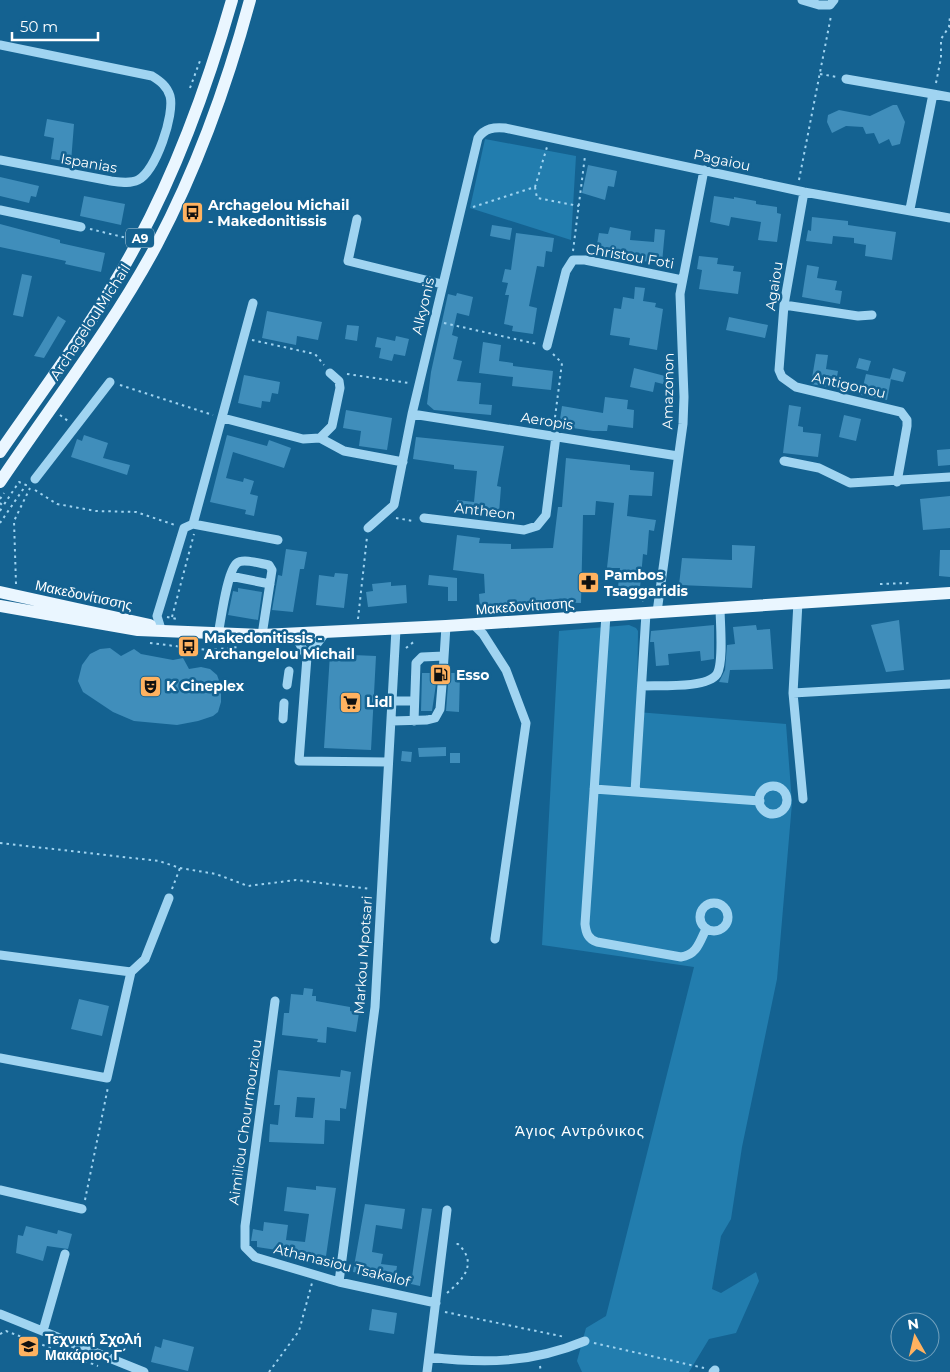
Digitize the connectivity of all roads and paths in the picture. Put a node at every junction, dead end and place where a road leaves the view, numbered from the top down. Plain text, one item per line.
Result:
1 (232, 0) edge
2 (250, 0) edge
3 (802, 0) edge
4 (834, 0) edge
5 (950, 16) edge
6 (829, 25) dead end
7 (0, 45) edge
8 (820, 74) junction
9 (846, 79) joint
10 (933, 94) junction
11 (950, 98) edge
12 (489, 129) joint
13 (548, 138) junction
14 (586, 146) junction
15 (0, 160) edge
16 (704, 170) junction
17 (536, 187) junction
18 (800, 191) junction
19 (579, 206) junction
20 (910, 209) junction
21 (0, 210) edge
22 (459, 214) junction
23 (950, 218) edge
24 (357, 219) dead end
25 (81, 227) joint
26 (139, 240) junction
27 (573, 260) junction
28 (682, 280) junction
29 (442, 284) junction
30 (253, 303) dead end
31 (784, 305) junction
32 (872, 315) dead end
33 (434, 321) junction
34 (244, 338) junction
35 (547, 346) junction
36 (330, 372) junction
37 (110, 382) joint
38 (788, 382) joint
39 (419, 385) junction
40 (52, 410) junction
41 (412, 414) junction
42 (223, 418) junction
43 (75, 426) junction
44 (554, 435) junction
45 (320, 438) junction
46 (2, 447) edge
47 (678, 456) junction
48 (784, 461) dead end
49 (403, 462) junction
50 (950, 477) edge
51 (0, 482) edge
52 (33, 482) junction
53 (897, 482) junction
54 (0, 503) edge
55 (4, 506) junction
56 (0, 512) edge
57 (389, 512) junction
58 (424, 518) joint
59 (0, 523) edge
60 (193, 524) junction
61 (368, 528) joint
62 (278, 540) dead end
63 (230, 576) junction
64 (270, 584) junction
65 (0, 592) edge
66 (950, 593) edge
67 (16, 596) junction
68 (798, 602) junction
69 (0, 606) edge
70 (720, 608) junction
71 (652, 612) junction
72 (606, 615) junction
73 (172, 618) dead end
74 (473, 624) junction
75 (446, 626) junction
76 (162, 629) junction
77 (396, 629) junction
78 (356, 632) junction
79 (325, 633) junction
80 (218, 635) junction
81 (295, 635) junction
82 (262, 636) junction
83 (444, 656) junction
84 (307, 657) junction
85 (289, 671) dead end
86 (443, 673) dead end
87 (950, 684) edge
88 (287, 685) dead end
89 (442, 685) dead end
90 (642, 686) junction
91 (793, 693) junction
92 (393, 701) junction
93 (414, 701) junction
94 (284, 703) dead end
95 (283, 719) dead end
96 (392, 720) junction
97 (414, 721) junction
98 (388, 762) junction
99 (594, 789) junction
100 (636, 792) junction
101 (803, 799) dead end
102 (760, 801) dead end
103 (0, 843) edge
104 (180, 868) junction
105 (381, 890) junction
106 (169, 898) joint
107 (706, 929) dead end
108 (495, 939) dead end
109 (0, 955) edge
110 (131, 972) junction
111 (275, 1001) dead end
112 (0, 1060) edge
113 (107, 1078) junction
114 (0, 1190) edge
115 (82, 1209) joint
116 (447, 1210) dead end
117 (443, 1244) junction
118 (245, 1247) joint
119 (65, 1254) dead end
120 (315, 1275) junction
121 (339, 1282) junction
122 (436, 1303) junction
123 (0, 1314) edge
124 (42, 1331) junction
125 (0, 1334) edge
126 (585, 1341) dead end
127 (429, 1357) junction
128 (106, 1368) dead end
129 (130, 1370) edge
130 (144, 1372) edge
131 (269, 1372) edge
132 (426, 1372) edge

1 - 26 main road, Archagelou Michail / A9
2 - 40 main road, Archagelou Michail / A9
3 - 4 street
5 - 10 path
6 - 8 path
7 - 15 street, Ispanias
8 - 9 path
8 - 18 path
9 - 10 street
10 - 11 street
10 - 20 street
12 - 13 street, Pagaiou
12 - 22 street, Alkyonis
13 - 14 street, Pagaiou
13 - 17 path
14 - 16 street, Pagaiou
14 - 19 path
16 - 18 street, Pagaiou
16 - 28 street, Amazonon
17 - 19 path
17 - 22 path
18 - 20 street, Pagaiou
18 - 31 street, Agaiou
19 - 27 path
20 - 23 street, Pagaiou
21 - 25 street
22 - 29 street, Alkyonis
24 - 29 street
25 - 26 path
26 - 46 main road, Archagelou Michail / A9
27 - 28 street, Christou Foti
27 - 35 street, Christou Foti
28 - 47 street, Amazonon
29 - 33 street, Alkyonis
30 - 34 street
31 - 32 street
31 - 38 street, Agaiou
33 - 35 path
33 - 39 street, Alkyonis
34 - 36 path
34 - 42 street
35 - 44 path
36 - 39 path
36 - 45 street
37 - 42 path
37 - 43 street
38 - 53 street, Antigonou
39 - 41 street, Alkyonis
40 - 43 path
40 - 51 main road, Archagelou Michail / A9
41 - 44 street, Aeropis
41 - 49 street, Alkyonis
42 - 45 street
42 - 60 street
43 - 52 street
44 - 47 street, Aeropis
44 - 58 street, Antheon
45 - 49 street
47 - 71 street, Amazonon
48 - 53 street
49 - 57 street, Alkyonis
50 - 53 street
52 - 60 path
52 - 67 path
54 - 55 path
55 - 56 path
55 - 59 path
57 - 58 path
57 - 61 street
60 - 62 street
60 - 73 path
60 - 76 street
61 - 78 path
63 - 64 street
63 - 64 street
63 - 80 street
64 - 82 street
65 - 67 main road, Μακεδονίτισσης
66 - 68 main road, Μακεδονίτισσης
67 - 76 main road, Μακεδονίτισσης
68 - 70 main road, Μακεδονίτισσης
68 - 91 street
69 - 76 main road, Μακεδονίτισσης
70 - 71 main road, Μακεδονίτισσης
70 - 90 street
71 - 72 main road, Μακεδονίτισσης
71 - 90 street, Amazonon
72 - 74 main road, Μακεδονίτισσης
72 - 99 street
74 - 75 main road, Μακεδονίτισσης
74 - 108 street
75 - 77 main road, Μακεδονίτισσης
75 - 83 street
76 - 80 main road, Μακεδονίτισσης
77 - 78 main road, Μακεδονίτισσης
77 - 92 street, Markou Mpotsari
78 - 79 main road, Μακεδονίτισσης
79 - 81 main road, Μακεδονίτισσης
79 - 84 street
80 - 82 main road, Μακεδονίτισσης
81 - 82 main road, Μακεδονίτισσης
81 - 84 street
83 - 86 street
83 - 93 street
84 - 98 street
85 - 88 street
87 - 91 street
89 - 97 street
90 - 100 street, Amazonon
91 - 101 street
92 - 93 street
92 - 96 street, Markou Mpotsari
93 - 97 street
94 - 95 street
96 - 97 street
96 - 98 street, Markou Mpotsari
98 - 105 street, Markou Mpotsari
99 - 100 street
99 - 107 street
100 - 102 street
103 - 104 path
104 - 105 path
104 - 106 path
105 - 121 street, Markou Mpotsari
106 - 110 street
109 - 110 street
110 - 113 street
111 - 118 street, Aimiliou Chourmouziou
112 - 113 street
113 - 115 path
114 - 115 street
116 - 117 street
117 - 122 street
117 - 122 path
118 - 120 street, Athanasiou Tsakalof
119 - 124 street
120 - 121 street, Athanasiou Tsakalof
120 - 131 path
121 - 122 street, Athanasiou Tsakalof
122 - 127 street
123 - 124 street
124 - 129 street
125 - 128 path
126 - 127 street
127 - 132 street
129 - 130 street

